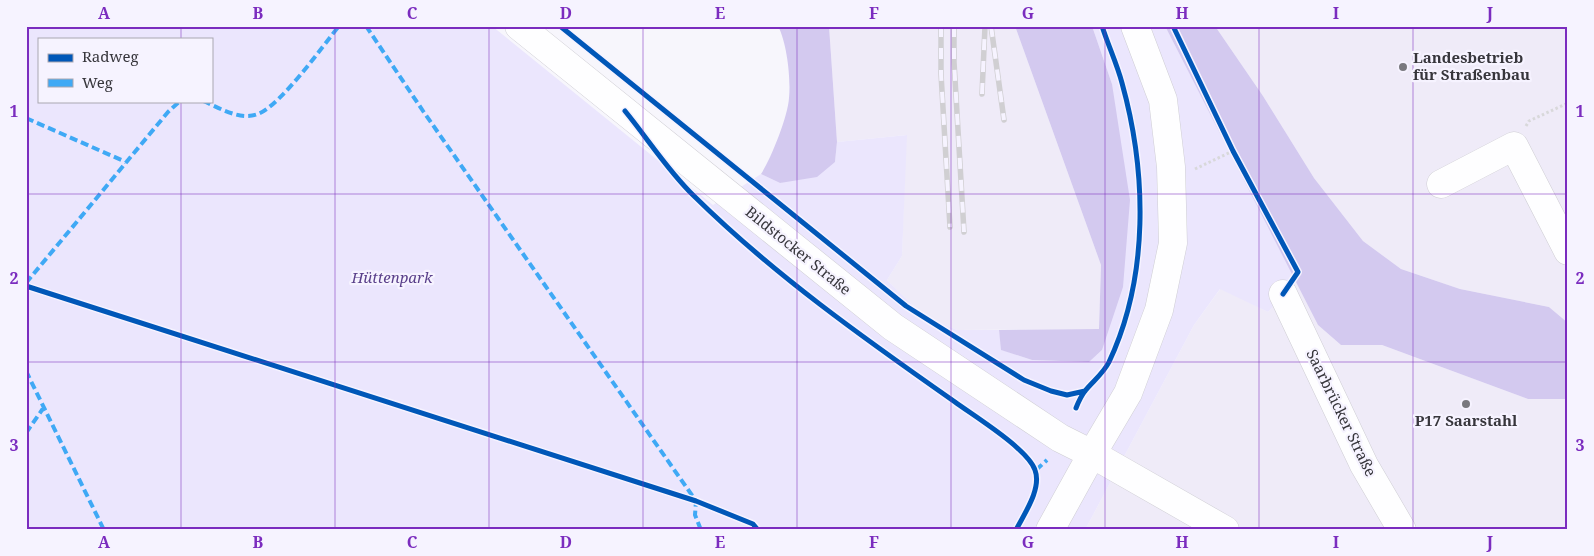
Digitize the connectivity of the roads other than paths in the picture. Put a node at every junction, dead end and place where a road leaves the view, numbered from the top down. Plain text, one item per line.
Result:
1 (519, 26) edge
2 (1135, 26) edge
3 (1441, 184) dead end
4 (1568, 251) edge
5 (1283, 294) dead end
6 (1092, 454) junction
7 (1050, 530) edge
8 (1224, 530) edge
9 (1402, 530) edge

1 - 6 main road, Bildstocker Straße
2 - 6 main road
3 - 4 main road
5 - 9 main road, Saarbrücker Straße
6 - 7 main road
6 - 8 main road

